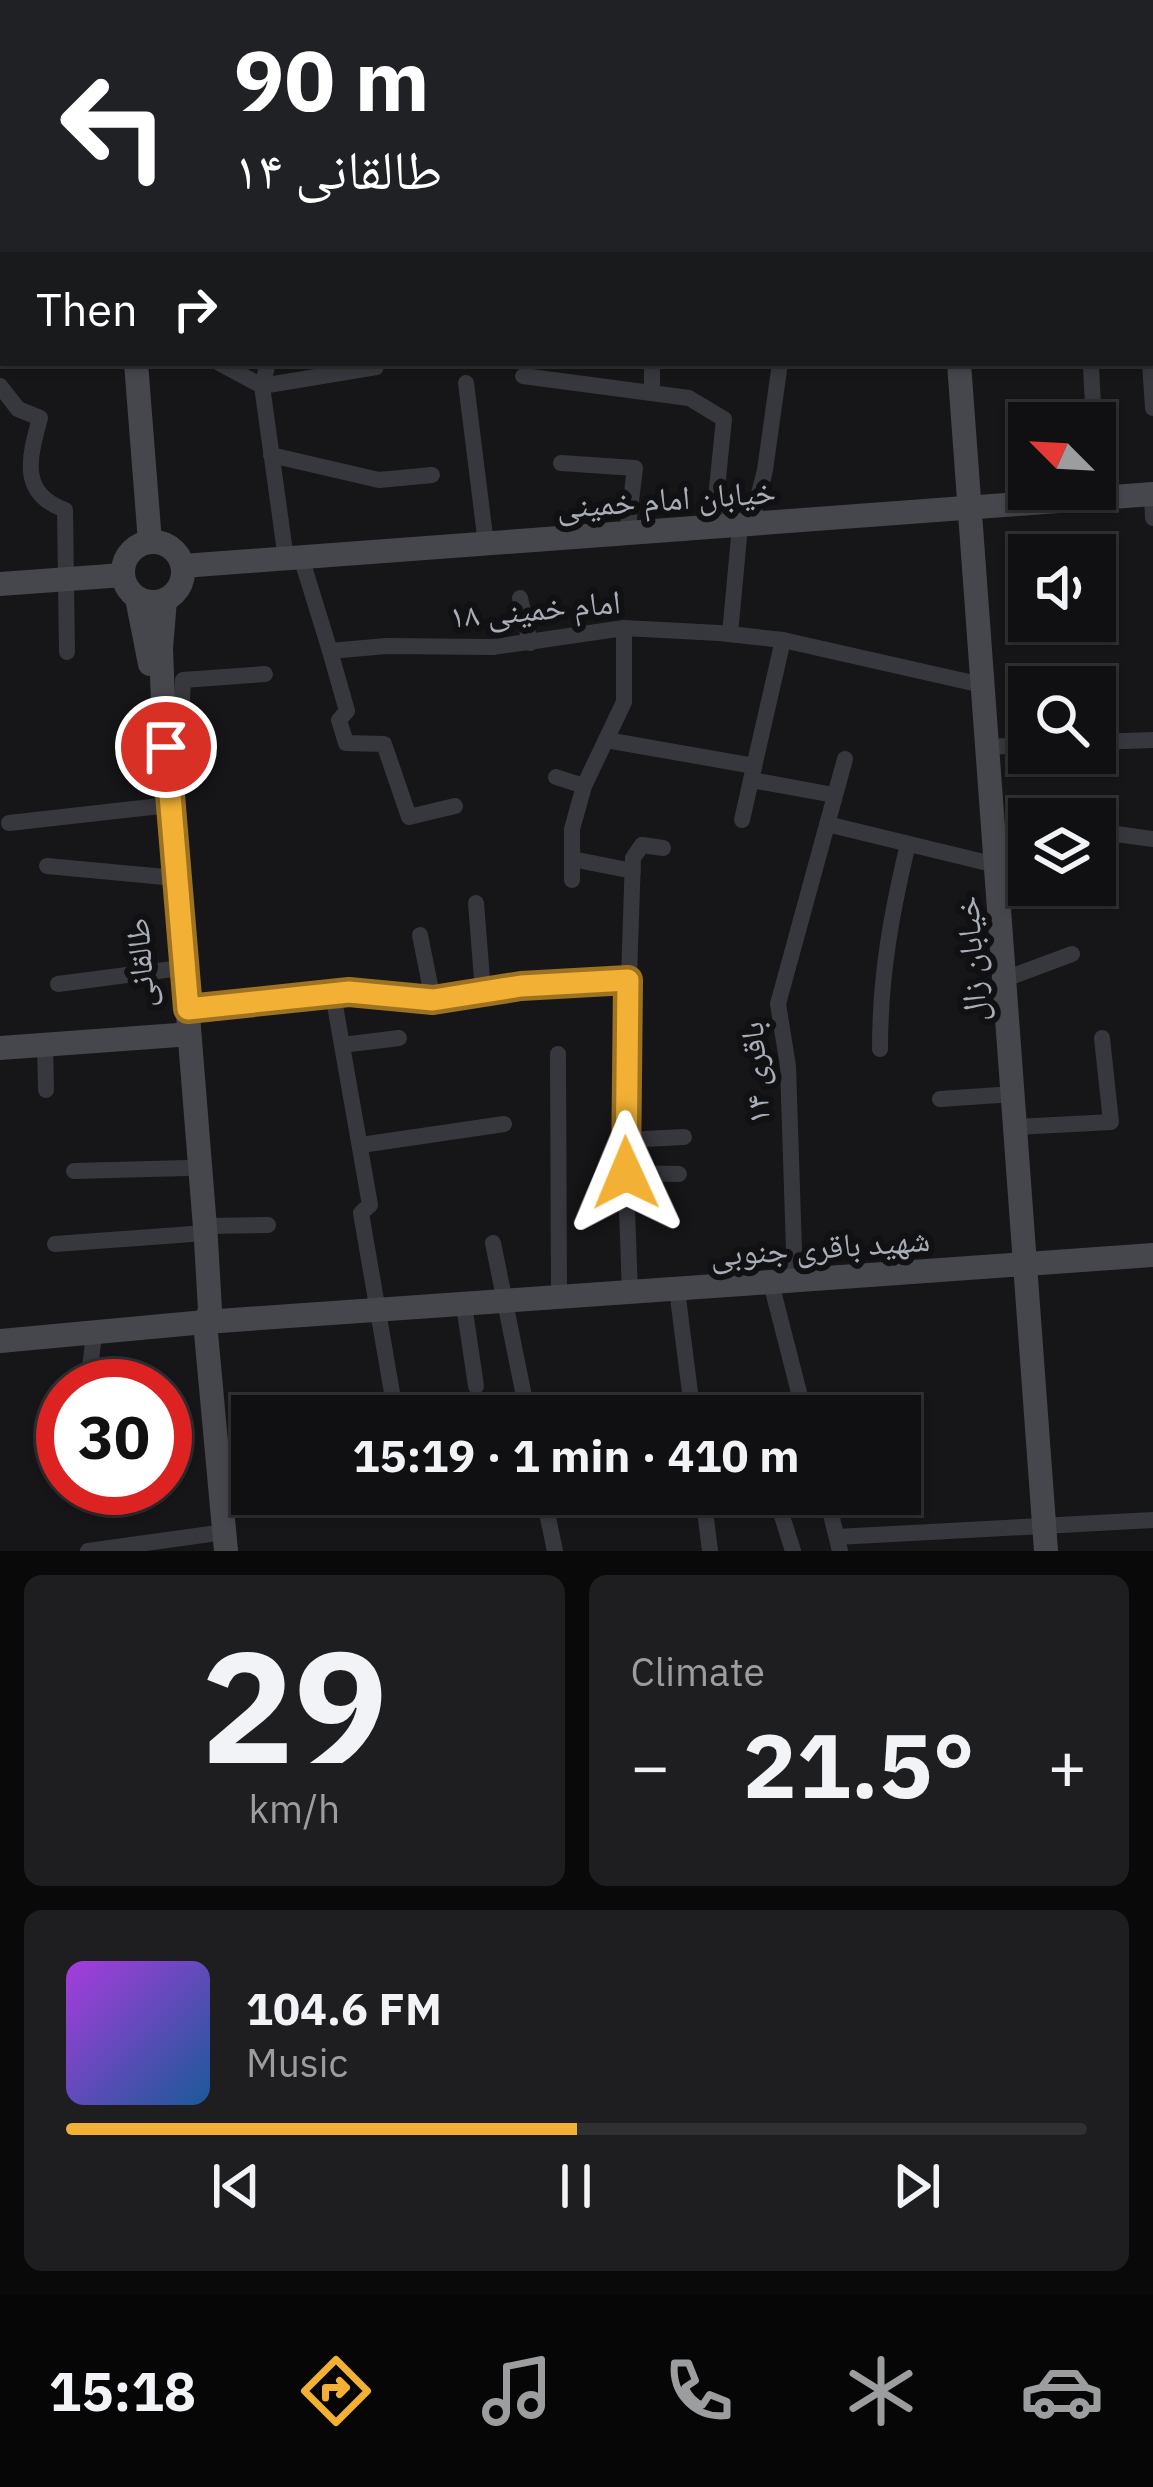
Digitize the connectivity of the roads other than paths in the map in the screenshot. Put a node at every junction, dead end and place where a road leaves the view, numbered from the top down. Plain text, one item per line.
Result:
1 (136, 366) edge
2 (225, 366) edge
3 (267, 366) edge
4 (652, 366) edge
5 (780, 366) edge
6 (959, 366) edge
7 (1150, 366) edge
8 (376, 367) dead end
9 (1091, 367) dead end
10 (523, 376) dead end
11 (466, 382) dead end
12 (0, 386) edge
13 (262, 386) junction
14 (652, 393) junction
15 (1093, 402) edge
16 (1153, 408) edge
17 (271, 455) junction
18 (561, 463) dead end
19 (432, 476) dead end
20 (1153, 494) edge
21 (1116, 497) edge
22 (1008, 507) edge
23 (969, 510) junction
24 (1153, 518) edge
25 (746, 526) junction
26 (713, 528) junction
27 (628, 534) junction
28 (151, 542) junction
29 (486, 544) junction
30 (293, 558) junction
31 (183, 566) junction
32 (123, 575) junction
33 (69, 579) junction
34 (0, 584) edge
35 (137, 598) junction
36 (520, 598) dead end
37 (165, 600) junction
38 (624, 628) junction
39 (730, 634) junction
40 (783, 640) junction
41 (530, 643) junction
42 (330, 651) junction
43 (67, 652) dead end
44 (265, 674) dead end
45 (982, 685) junction
46 (163, 703) junction
47 (606, 740) junction
48 (1153, 740) edge
49 (1116, 741) edge
50 (1008, 746) edge
51 (987, 747) junction
52 (845, 759) dead end
53 (753, 773) junction
54 (556, 777) dead end
55 (584, 786) junction
56 (834, 796) junction
57 (160, 806) junction
58 (454, 806) dead end
59 (742, 820) dead end
60 (9, 823) dead end
61 (827, 824) junction
62 (1116, 834) edge
63 (1153, 839) edge
64 (908, 844) junction
65 (663, 848) dead end
66 (572, 860) junction
67 (996, 865) junction
68 (47, 866) dead end
69 (633, 871) junction
70 (165, 877) junction
71 (572, 880) dead end
72 (476, 903) dead end
73 (420, 935) dead end
74 (1072, 954) dead end
75 (173, 969) junction
76 (1005, 979) junction
77 (628, 980) junction
78 (58, 984) dead end
79 (483, 992) junction
80 (333, 994) junction
81 (433, 1000) junction
82 (188, 1009) junction
83 (178, 1035) junction
84 (398, 1038) dead end
85 (1102, 1038) dead end
86 (45, 1044) junction
87 (342, 1045) junction
88 (0, 1048) edge
89 (880, 1049) dead end
90 (558, 1054) dead end
91 (46, 1090) dead end
92 (1014, 1094) junction
93 (940, 1100) dead end
94 (504, 1124) dead end
95 (1016, 1126) junction
96 (684, 1137) dead end
97 (624, 1140) junction
98 (361, 1145) junction
99 (187, 1168) junction
100 (74, 1171) dead end
101 (626, 1173) junction
102 (679, 1174) dead end
103 (268, 1225) dead end
104 (198, 1230) junction
105 (493, 1243) dead end
106 (55, 1244) dead end
107 (1153, 1256) edge
108 (1027, 1264) junction
109 (783, 1282) junction
110 (677, 1289) junction
111 (630, 1293) junction
112 (559, 1298) junction
113 (505, 1302) junction
114 (464, 1305) junction
115 (380, 1311) junction
116 (205, 1322) junction
117 (94, 1334) junction
118 (0, 1341) edge
119 (91, 1359) edge
120 (476, 1386) dead end
121 (393, 1395) edge
122 (524, 1395) edge
123 (690, 1395) edge
124 (802, 1395) edge
125 (547, 1515) edge
126 (706, 1515) edge
127 (782, 1515) edge
128 (1153, 1520) edge
129 (1046, 1538) edge
130 (226, 1542) edge
131 (839, 1544) edge
132 (88, 1551) edge
133 (554, 1551) edge
134 (710, 1551) edge
135 (793, 1551) edge

1 - 28 main road
2 - 13 street
3 - 13 street
4 - 14 street
5 - 25 street
6 - 23 main road, خیابان زال
7 - 16 street
8 - 13 street
9 - 15 street
10 - 14 street
11 - 29 street
12 - 33 street
13 - 17 street
14 - 26 street
17 - 19 street
17 - 30 street
18 - 27 street
20 - 21 main road, خیابان امام خمینی
20 - 24 street
22 - 23 main road, خیابان امام خمینی
23 - 25 main road, خیابان امام خمینی
23 - 45 main road, خیابان زال
25 - 26 main road, خیابان امام خمینی
25 - 39 street
26 - 27 main road, خیابان امام خمینی
27 - 29 main road, خیابان امام خمینی
28 - 31 main road
28 - 32 main road
29 - 30 main road, خیابان امام خمینی
30 - 31 main road, خیابان امام خمینی
30 - 42 street
31 - 37 main road
32 - 33 main road
32 - 35 main road
33 - 34 main road
33 - 43 street
35 - 37 main road
35 - 57 main road, طالقانی
36 - 41 street
37 - 46 main road, طالقانی
38 - 39 street, امام خمینی ۱۸
38 - 41 street, امام خمینی ۱۸
38 - 47 street
39 - 40 street, امام خمینی ۱۸
40 - 45 street, امام خمینی ۱۸
40 - 53 street
41 - 42 street, امام خمینی ۱۸
42 - 58 street
44 - 46 street
45 - 51 main road, خیابان زال
46 - 82 main road, طالقانی
47 - 53 street
47 - 55 street
48 - 49 street
50 - 51 street
51 - 67 main road, خیابان زال
52 - 56 street, باقری ۱۴
53 - 56 street
53 - 59 street
54 - 55 street
55 - 66 street
56 - 61 street, باقری ۱۴
57 - 60 street
57 - 70 main road, طالقانی
61 - 64 street
61 - 109 street, باقری ۱۴
62 - 63 street
64 - 67 street
64 - 89 street
65 - 69 street
66 - 69 street
66 - 71 street
67 - 76 main road, خیابان زال
68 - 70 street
69 - 77 street
70 - 75 main road, طالقانی
72 - 79 street
73 - 81 street
74 - 76 street
75 - 78 street
75 - 83 main road, طالقانی
76 - 92 main road, خیابان زال
77 - 79 street
77 - 97 street
79 - 81 street
80 - 81 street
80 - 82 street
80 - 87 street
82 - 104 main road, طالقانی
83 - 86 main road
83 - 99 main road, طالقانی
84 - 87 street
85 - 95 street
86 - 88 main road
86 - 91 street
87 - 98 street
90 - 112 street
92 - 93 street
92 - 95 main road, خیابان زال
94 - 98 street
95 - 108 main road, خیابان زال
96 - 97 street
97 - 101 street
98 - 115 street
99 - 100 street
99 - 104 main road, طالقانی
101 - 102 street
101 - 111 street
103 - 104 street
104 - 106 street
104 - 116 main road, طالقانی
105 - 113 street
107 - 108 main road, شهید باقری جنوبی
108 - 109 main road, شهید باقری جنوبی
108 - 129 main road, خیابان زال
109 - 110 main road, شهید باقری جنوبی
109 - 124 street, باقری ۱۴
110 - 111 main road, شهید باقری جنوبی
110 - 123 street
111 - 112 main road, شهید باقری جنوبی
112 - 113 main road, شهید باقری جنوبی
113 - 114 main road, شهید باقری جنوبی
113 - 122 street
114 - 115 main road, شهید باقری جنوبی
114 - 120 street
115 - 116 main road, شهید باقری جنوبی
115 - 121 street
116 - 117 main road, شهید باقری جنوبی
116 - 130 main road, طالقانی
117 - 118 main road, شهید باقری جنوبی
117 - 119 street
125 - 133 street
126 - 134 street
127 - 135 street
128 - 129 street
129 - 131 street
130 - 132 street

